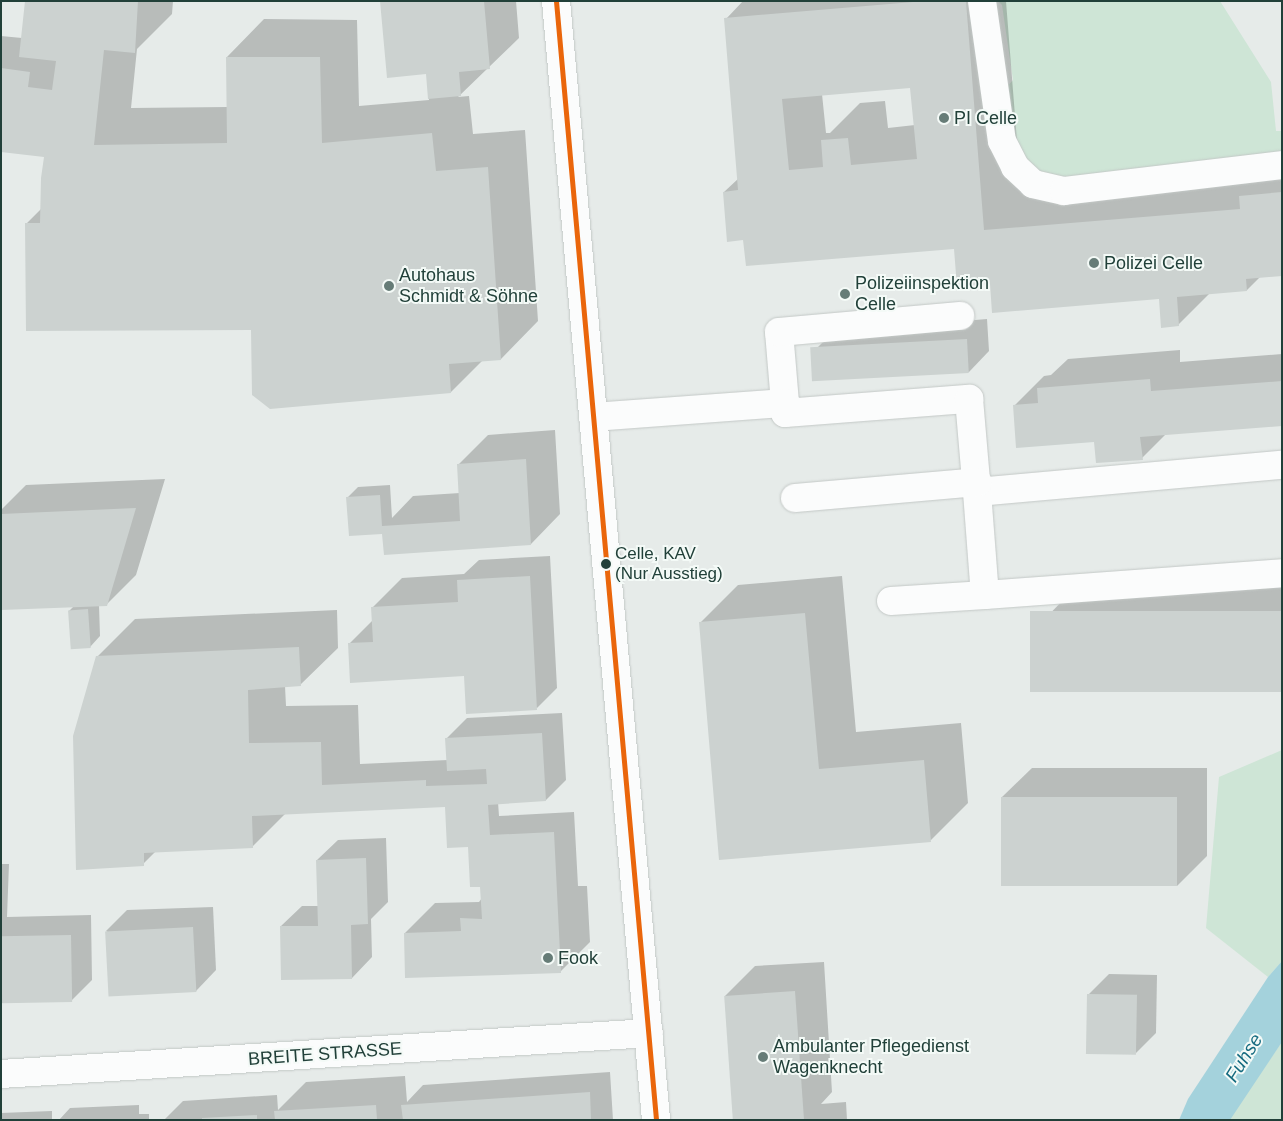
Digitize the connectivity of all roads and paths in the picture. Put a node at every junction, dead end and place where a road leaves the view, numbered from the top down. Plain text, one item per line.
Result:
1 (556, 1) edge
2 (982, 1) edge
3 (1282, 165) edge
4 (960, 316) dead end
5 (784, 403) junction
6 (593, 417) junction
7 (1282, 465) edge
8 (977, 487) junction
9 (795, 498) dead end
10 (1282, 574) edge
11 (985, 595) junction
12 (891, 601) dead end
13 (649, 1033) junction
14 (1, 1074) edge
15 (656, 1120) edge

1 - 6 street
2 - 3 street
4 - 5 street
5 - 6 street
5 - 8 street
6 - 13 street
7 - 8 street
8 - 9 street
8 - 11 street
10 - 11 street
11 - 12 street
13 - 14 street, BREITE STRASSE
13 - 15 street

